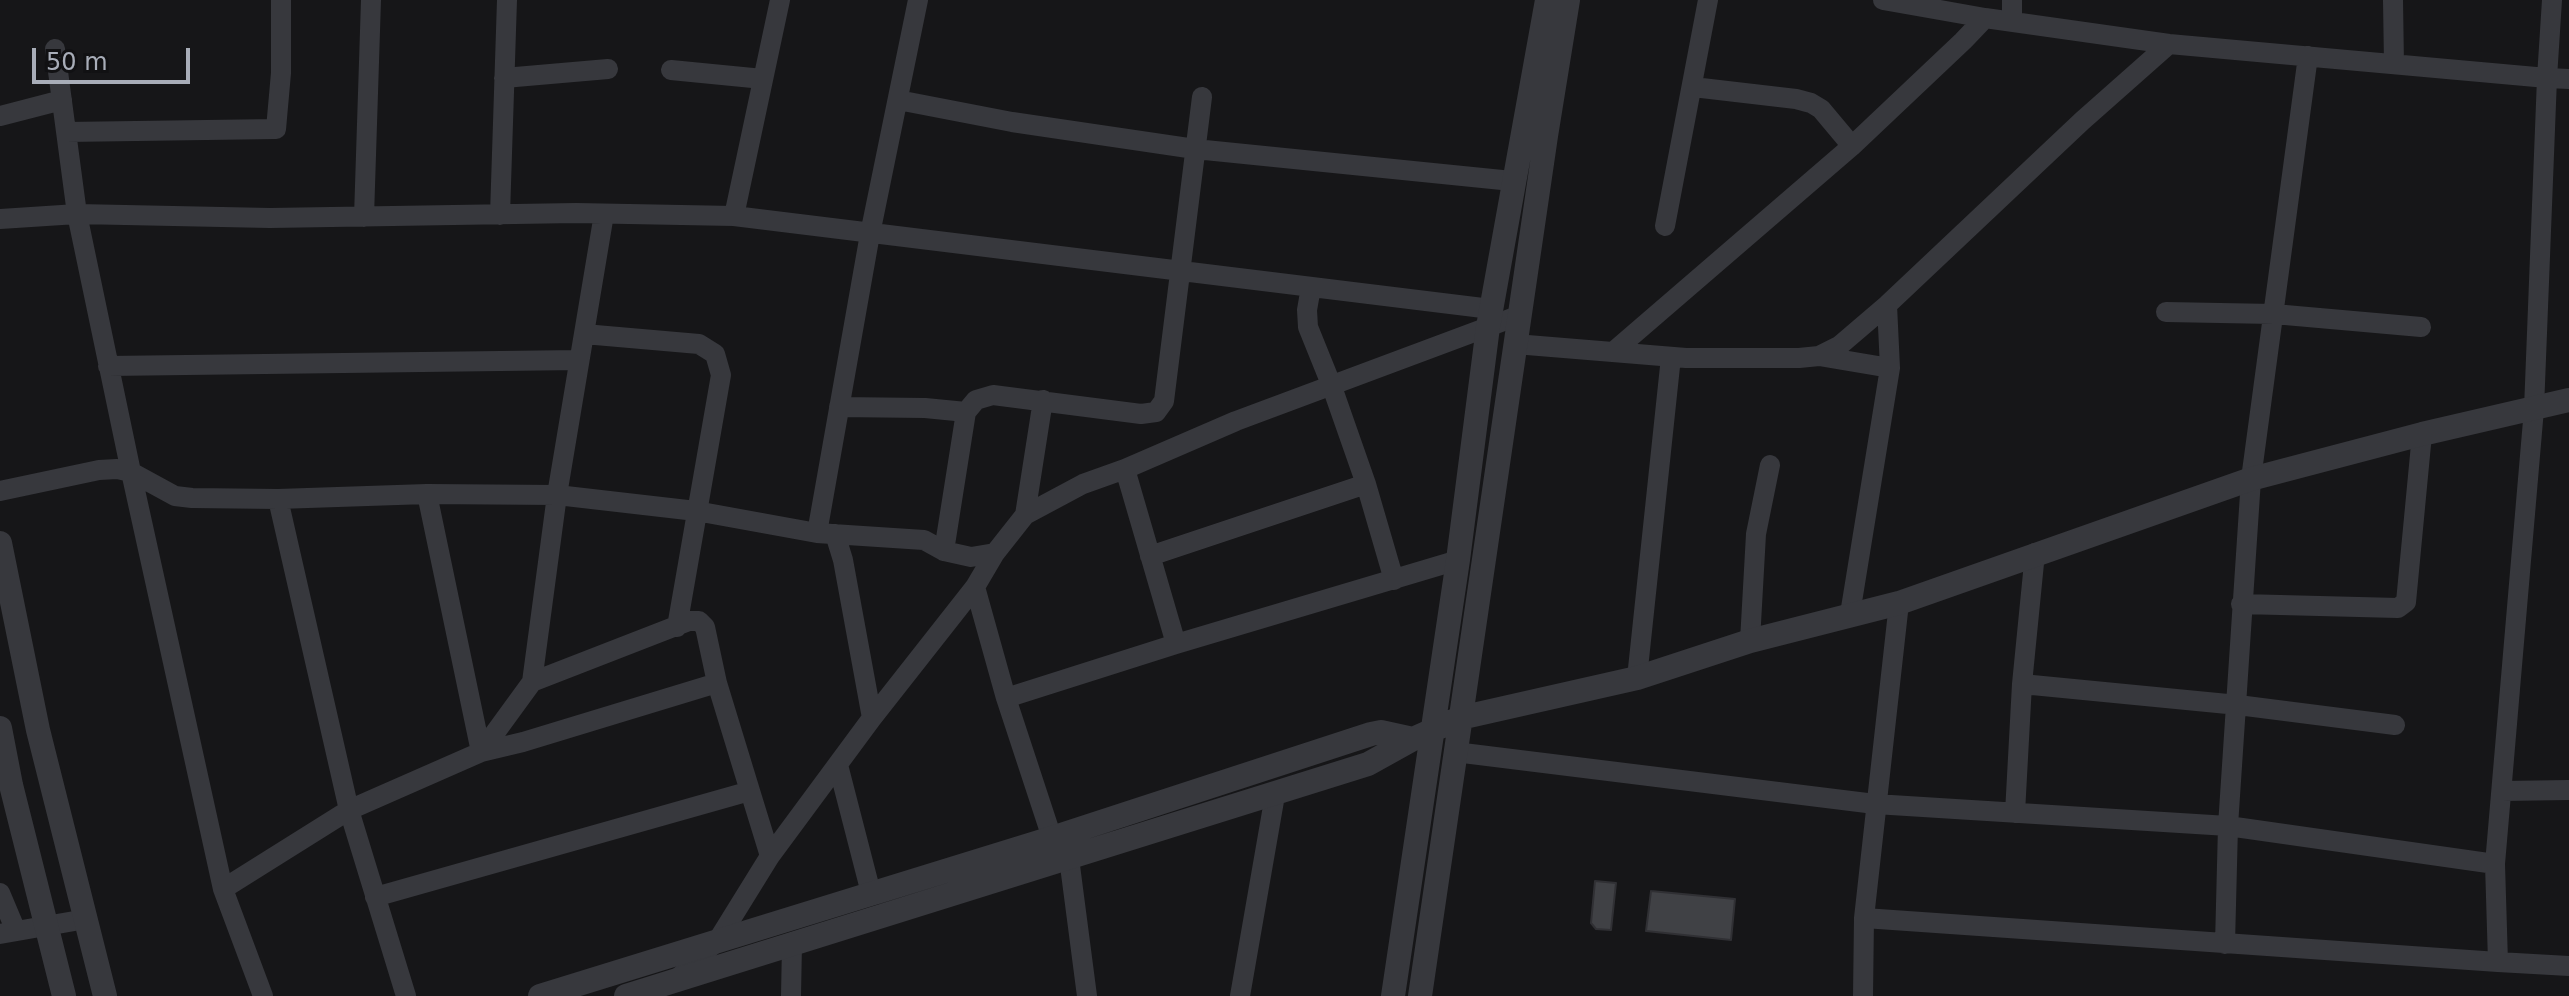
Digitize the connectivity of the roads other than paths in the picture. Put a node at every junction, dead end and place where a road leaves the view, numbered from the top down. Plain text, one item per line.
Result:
1 (281, 0) edge
2 (371, 0) edge
3 (507, 0) edge
4 (780, 0) edge
5 (918, 0) edge
6 (1547, 0) edge
7 (1568, 0) edge
8 (1708, 0) edge
9 (1883, 0) edge
10 (2393, 0) edge
11 (2552, 0) edge
12 (2012, 10) edge
13 (1985, 18) junction
14 (2169, 44) junction
15 (55, 49) dead end
16 (2308, 56) junction
17 (2394, 64) junction
18 (608, 69) dead end
19 (671, 70) dead end
20 (504, 78) junction
21 (2547, 78) junction
22 (763, 79) junction
23 (2569, 79) edge
24 (1693, 87) junction
25 (1202, 97) dead end
26 (62, 100) junction
27 (898, 100) junction
28 (0, 116) edge
29 (66, 132) junction
30 (1852, 146) junction
31 (1195, 149) junction
32 (1512, 181) junction
33 (77, 214) junction
34 (604, 214) junction
35 (500, 215) junction
36 (734, 216) junction
37 (364, 217) junction
38 (0, 219) edge
39 (1665, 226) dead end
40 (870, 234) junction
41 (1180, 269) junction
42 (1311, 287) junction
43 (1887, 305) junction
44 (2166, 312) dead end
45 (2274, 314) junction
46 (1520, 315) junction
47 (1490, 318) junction
48 (2421, 327) dead end
49 (584, 334) junction
50 (1515, 344) junction
51 (1613, 352) junction
52 (1819, 356) junction
53 (1671, 357) junction
54 (579, 360) junction
55 (108, 366) junction
56 (1890, 368) junction
57 (1331, 384) junction
58 (1043, 400) junction
59 (2569, 400) edge
60 (839, 407) junction
61 (2534, 409) junction
62 (966, 412) junction
63 (2422, 434) junction
64 (1770, 465) dead end
65 (1125, 469) junction
66 (131, 472) junction
67 (2251, 479) junction
68 (1366, 484) junction
69 (0, 491) edge
70 (427, 494) junction
71 (557, 495) junction
72 (278, 499) junction
73 (696, 511) junction
74 (1025, 515) junction
75 (826, 534) junction
76 (0, 543) edge
77 (944, 551) junction
78 (995, 553) junction
79 (2035, 553) junction
80 (1150, 556) junction
81 (1458, 560) junction
82 (1394, 580) junction
83 (975, 587) junction
84 (1899, 603) junction
85 (2241, 604) junction
86 (1850, 614) junction
87 (677, 627) junction
88 (1750, 641) junction
89 (1176, 644) junction
90 (1637, 678) junction
91 (532, 682) junction
92 (717, 683) junction
93 (2022, 684) junction
94 (1006, 698) junction
95 (2238, 705) junction
96 (872, 718) junction
97 (1460, 718) junction
98 (2395, 725) dead end
99 (0, 728) edge
100 (1424, 734) junction
101 (481, 752) junction
102 (1455, 752) junction
103 (838, 765) junction
104 (6, 786) edge
105 (2569, 790) edge
106 (750, 791) junction
107 (2502, 791) junction
108 (1275, 795) junction
109 (1875, 804) junction
110 (349, 810) junction
111 (2015, 813) junction
112 (2228, 826) junction
113 (1052, 838) junction
114 (770, 856) junction
115 (1069, 858) junction
116 (2495, 864) junction
117 (223, 889) junction
118 (0, 893) edge
119 (871, 893) junction
120 (375, 897) junction
121 (1864, 918) junction
122 (86, 919) junction
123 (46, 927) junction
124 (8, 932) edge
125 (718, 940) junction
126 (792, 944) junction
127 (2225, 944) junction
128 (2498, 962) junction
129 (2569, 966) edge
130 (670, 988) edge
131 (64, 996) edge
132 (105, 996) edge
133 (263, 996) edge
134 (406, 996) edge
135 (540, 996) edge
136 (626, 996) edge
137 (791, 996) edge
138 (1087, 996) edge
139 (1240, 996) edge
140 (1393, 996) edge
141 (1420, 996) edge
142 (1863, 996) edge

1 - 29 street
2 - 37 street
3 - 20 street
4 - 22 street
5 - 27 street
6 - 32 street
7 - 46 street
8 - 24 street
9 - 13 street
10 - 17 street
11 - 21 street
12 - 13 street
12 - 14 street
13 - 30 street
14 - 16 street
14 - 43 street
15 - 26 street
16 - 17 street
16 - 45 street
17 - 21 street
18 - 20 street
19 - 22 street
20 - 35 street
21 - 23 street
21 - 61 street
22 - 36 street
24 - 30 street
24 - 39 street
25 - 31 street
26 - 28 street
26 - 29 street
27 - 31 street
27 - 40 street
29 - 33 street
30 - 51 street
31 - 32 street
31 - 41 street
32 - 47 street
33 - 37 street
33 - 38 street
33 - 55 street
34 - 35 street
34 - 36 street
34 - 49 street
35 - 37 street
36 - 40 street
40 - 41 street
40 - 60 street
41 - 42 street
41 - 58 street
42 - 47 street
42 - 57 street
43 - 52 street
43 - 56 street
44 - 45 street
45 - 48 street
45 - 67 street
46 - 47 street
46 - 50 street
47 - 57 street
47 - 81 street
49 - 54 street
49 - 73 street
50 - 51 street
50 - 97 street
51 - 53 street
52 - 53 street
52 - 56 street
53 - 90 street
54 - 55 street
54 - 71 street
55 - 66 street
56 - 86 street
57 - 65 street
57 - 68 street
58 - 62 street
58 - 74 street
59 - 61 street
60 - 62 street
60 - 75 street
61 - 63 street
61 - 107 street
62 - 77 street
63 - 67 street
63 - 85 street
64 - 88 street
65 - 74 street
65 - 80 street
66 - 69 street
66 - 72 street
66 - 117 street
67 - 79 street
67 - 85 street
68 - 80 street
68 - 82 street
70 - 71 street
70 - 72 street
70 - 101 street
71 - 73 street
71 - 91 street
72 - 110 street
73 - 75 street
73 - 87 street
74 - 78 street
75 - 77 street
75 - 96 street
76 - 122 street
77 - 78 street
78 - 83 street
79 - 84 street
79 - 93 street
80 - 89 street
81 - 82 street
81 - 100 street
82 - 89 street
83 - 94 street
83 - 96 street
84 - 86 street
84 - 109 street
85 - 95 street
86 - 88 street
87 - 91 street
87 - 92 street
88 - 90 street
89 - 94 street
90 - 97 street
91 - 101 street
92 - 101 street
92 - 106 street
93 - 95 street
93 - 111 street
94 - 113 street
95 - 98 street
95 - 112 street
96 - 103 street
97 - 100 street
97 - 102 street
99 - 104 street
100 - 108 street
100 - 113 street
100 - 140 street
101 - 110 street
102 - 109 street
102 - 141 street
103 - 114 street
103 - 119 street
104 - 123 street
105 - 107 street
106 - 114 street
106 - 120 street
107 - 116 street
108 - 115 street
108 - 139 street
109 - 111 street
109 - 121 street
110 - 117 street
110 - 120 street
111 - 112 street
112 - 116 street
112 - 127 street
113 - 119 street
114 - 125 street
115 - 126 street
115 - 138 street
116 - 128 street
117 - 133 street
118 - 124 street
119 - 125 street
120 - 134 street
121 - 127 street
121 - 142 street
122 - 123 street
122 - 132 street
123 - 124 street
123 - 131 street
125 - 130 street
125 - 135 street
126 - 130 street
126 - 137 street
127 - 128 street
128 - 129 street
130 - 136 street

